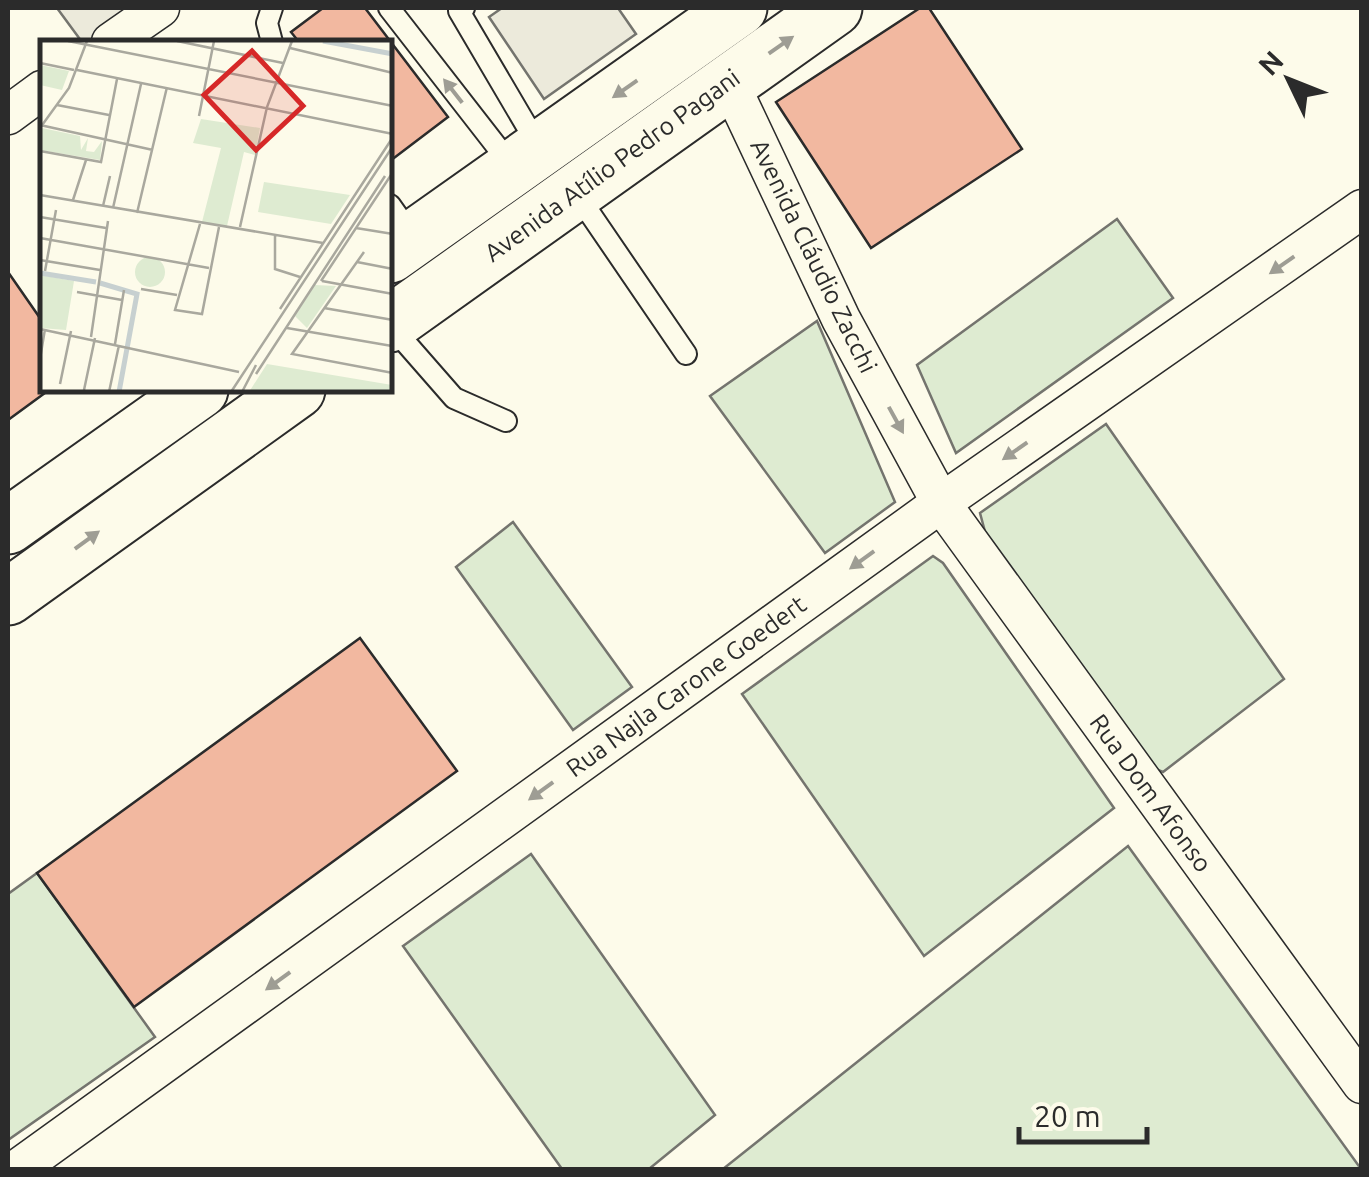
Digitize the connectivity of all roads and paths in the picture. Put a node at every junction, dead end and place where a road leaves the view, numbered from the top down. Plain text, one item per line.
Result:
1 (160, 8) edge
2 (272, 8) edge
3 (388, 8) edge
4 (834, 8) edge
5 (462, 9) edge
6 (712, 16) edge
7 (114, 40) edge
8 (271, 40) edge
9 (728, 82) junction
10 (40, 91) edge
11 (8, 115) edge
12 (527, 158) junction
13 (575, 192) junction
14 (1362, 210) edge
15 (398, 233) edge
16 (392, 323) edge
17 (392, 326) edge
18 (686, 354) dead end
19 (197, 392) edge
20 (294, 392) edge
21 (506, 421) dead end
22 (941, 502) junction
23 (8, 526) edge
24 (8, 597) edge
25 (1362, 1084) edge
26 (16, 1170) edge

1 - 7 street
2 - 8 lane
12 -> 3 lane
9 -> 4 main road, Avenida Atílio Pedro Pagani
5 - 12 lane
6 - 9 main road, Avenida Cláudio Zacchi
6 -> 12 main road
9 - 13 main road, Avenida Atílio Pedro Pagani
9 -> 22 street, Avenida Cláudio Zacchi
10 - 11 street
12 - 15 main road
13 - 16 main road, Avenida Atílio Pedro Pagani
13 - 18 lane
14 -> 22 street, Rua Najla Carone Goedert
17 - 21 lane
19 - 23 main road
24 -> 20 main road
22 - 25 street, Rua Dom Afonso
22 -> 26 street, Rua Najla Carone Goedert

